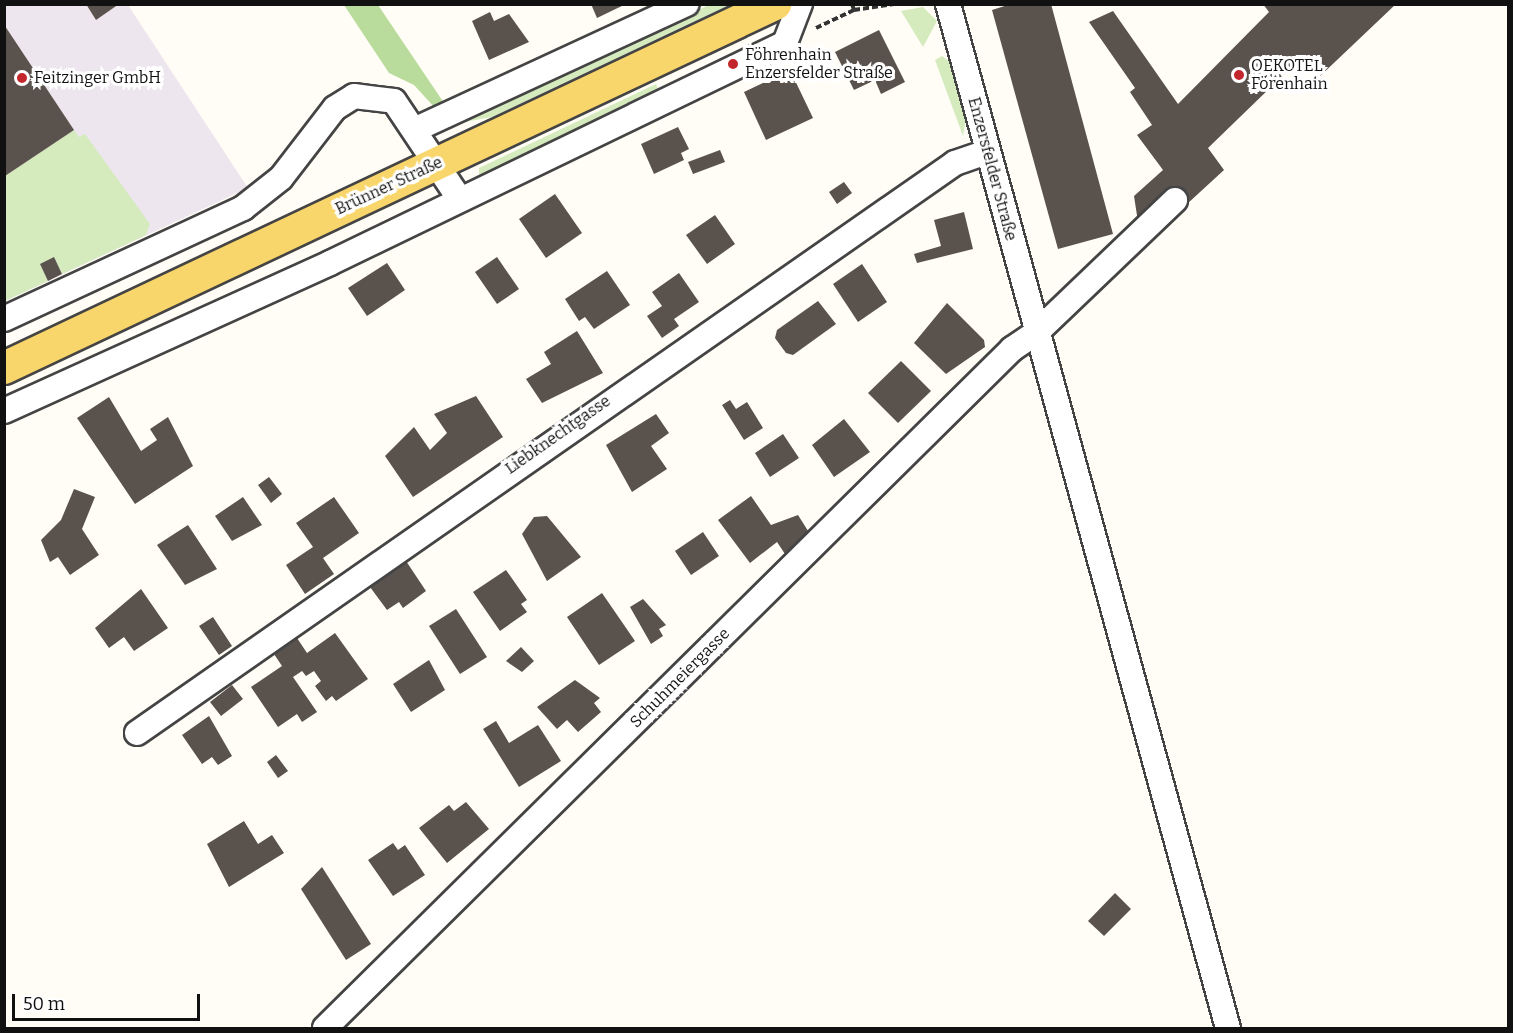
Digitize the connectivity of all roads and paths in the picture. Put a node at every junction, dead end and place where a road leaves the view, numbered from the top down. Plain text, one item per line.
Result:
1 (687, 4) edge
2 (775, 4) edge
3 (800, 4) edge
4 (852, 4) edge
5 (894, 4) edge
6 (948, 4) edge
7 (854, 10) junction
8 (785, 43) junction
9 (416, 129) junction
10 (987, 152) junction
11 (438, 163) junction
12 (459, 198) junction
13 (1175, 200) dead end
14 (4, 319) edge
15 (1037, 333) junction
16 (4, 368) edge
17 (4, 411) edge
18 (138, 733) dead end
19 (325, 1029) edge
20 (1228, 1029) edge

1 - 9 street
2 - 11 main road, Brünner Straße
3 - 8 street
4 - 7 path
5 - 7 path
6 - 10 street, Enzersfelder Straße
7 - 8 path
8 - 12 street
9 - 11 street
9 - 14 street
10 - 15 street, Enzersfelder Straße
10 - 18 street, Liebknechtgasse
11 - 12 street
11 - 16 main road, Brünner Straße
12 - 17 street
13 - 15 street, Schuhmeiergasse
15 - 19 street, Schuhmeiergasse
15 - 20 street, Enzersfelder Straße

